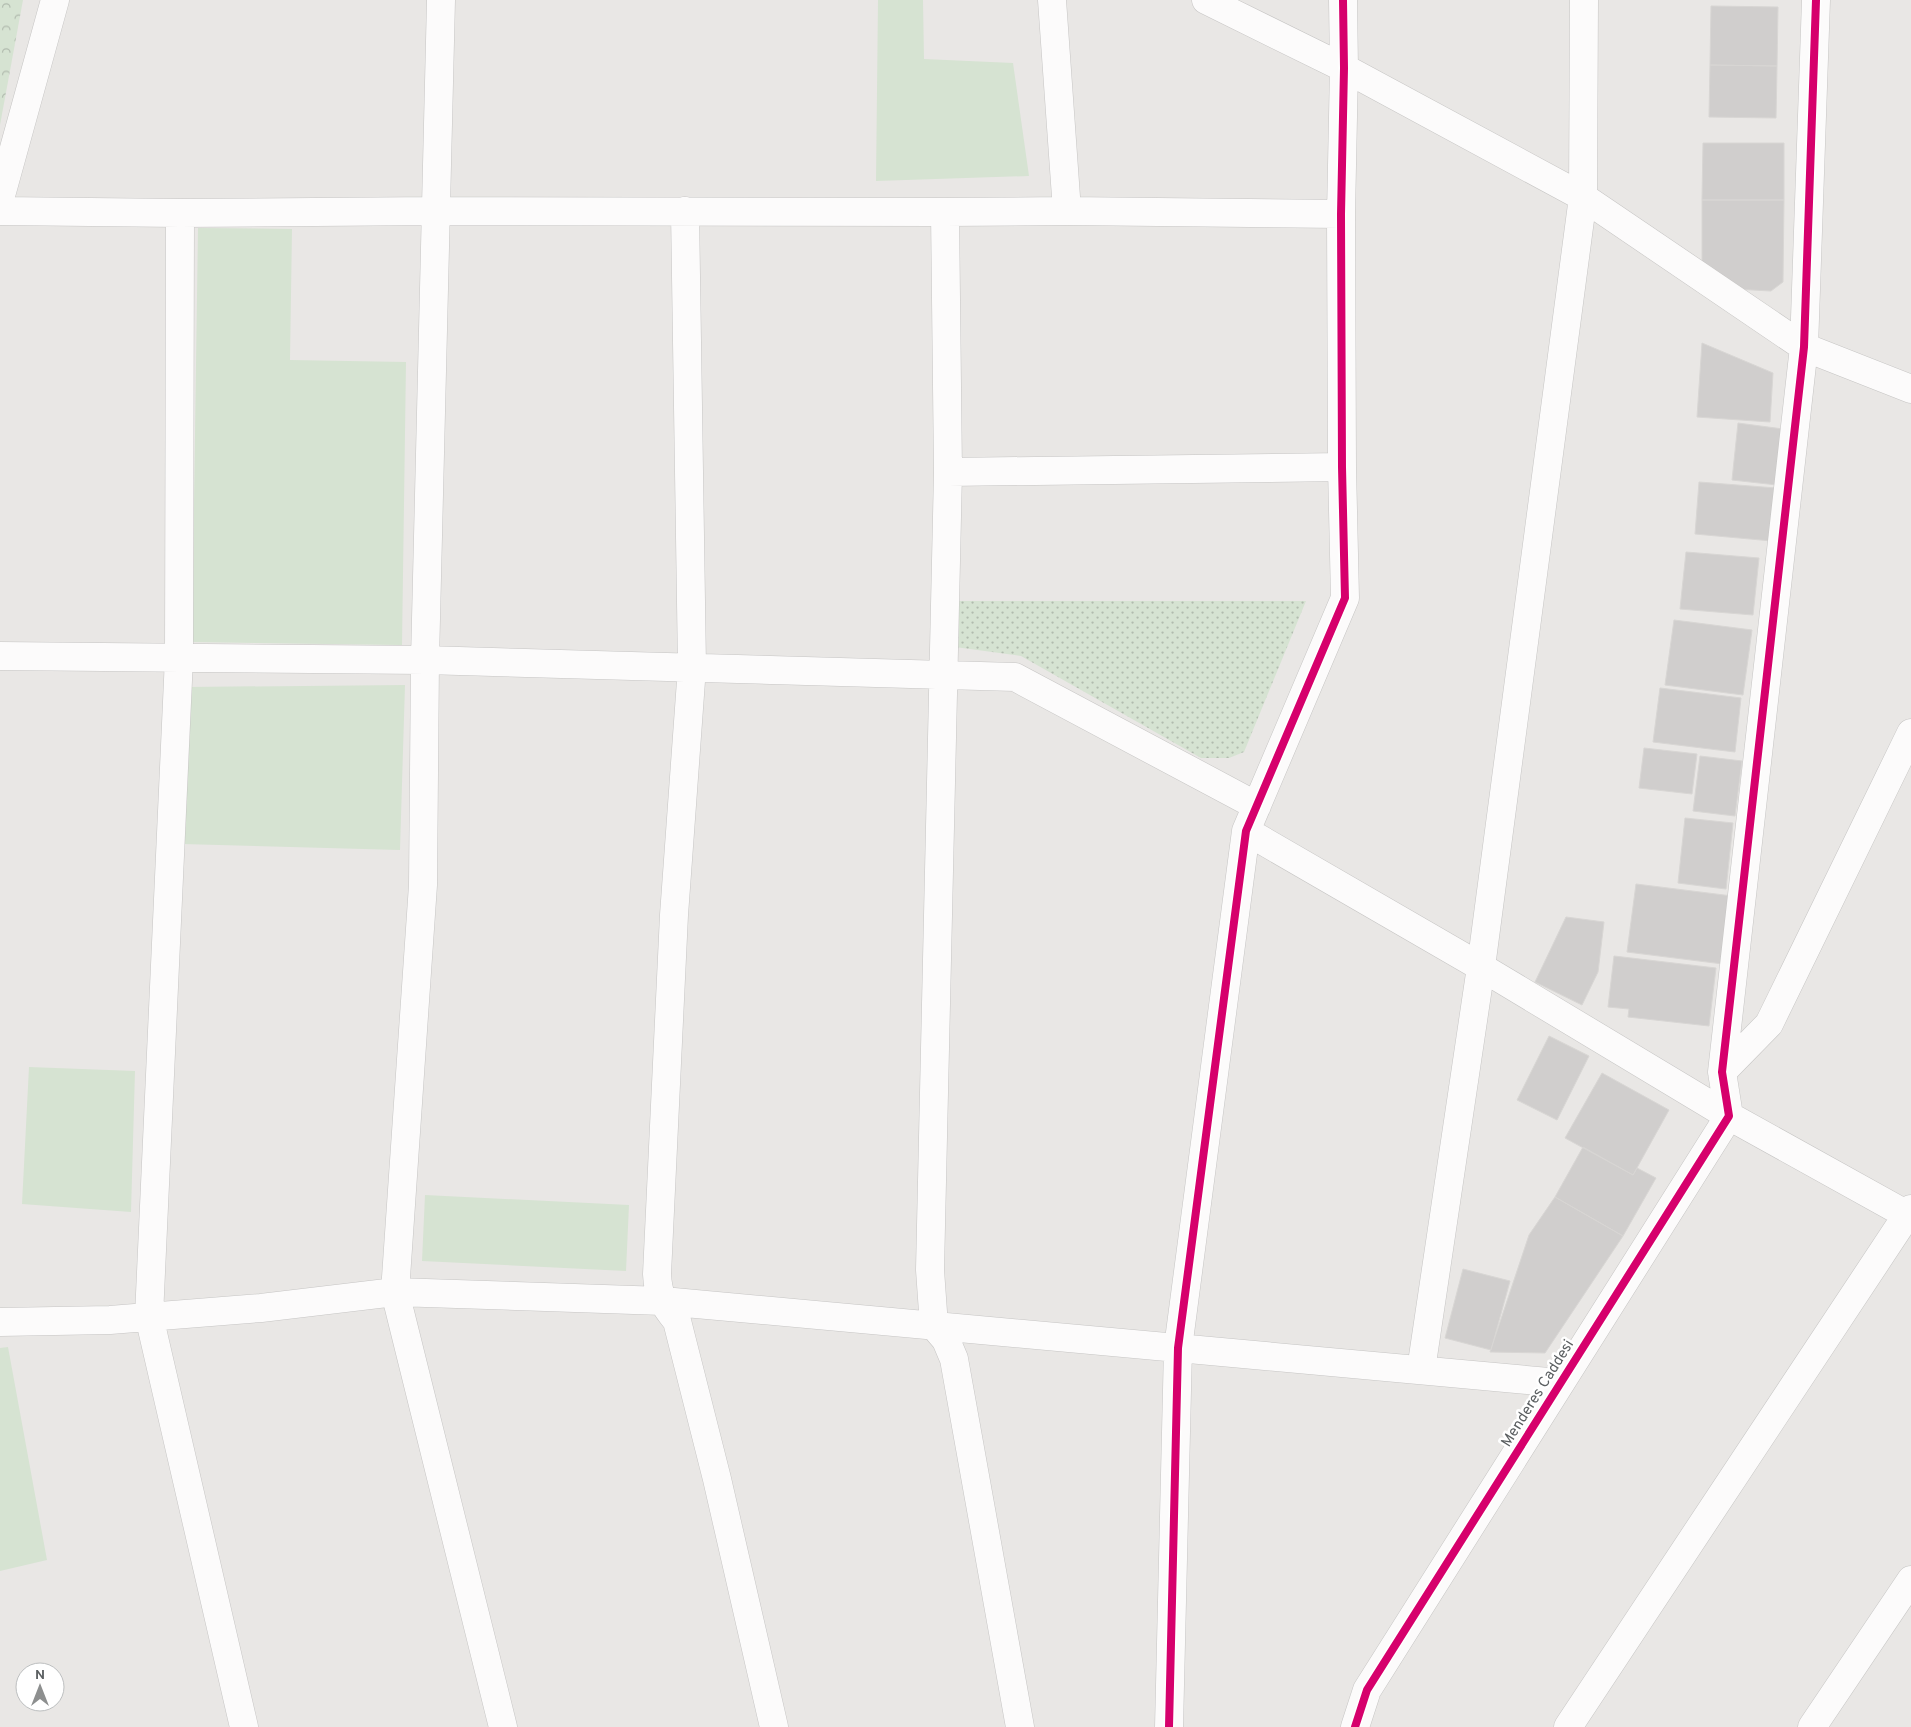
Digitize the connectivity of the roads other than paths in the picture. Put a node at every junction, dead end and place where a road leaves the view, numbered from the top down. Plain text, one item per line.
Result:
1 (55, 0) edge
2 (441, 0) edge
3 (1052, 0) edge
4 (1206, 0) edge
5 (1343, 0) edge
6 (1584, 0) edge
7 (1816, 0) edge
8 (1344, 68) junction
9 (1583, 197) junction
10 (0, 199) edge
11 (0, 211) edge
12 (436, 211) junction
13 (685, 211) junction
14 (1067, 211) junction
15 (945, 212) junction
16 (180, 213) junction
17 (1341, 214) junction
18 (1804, 347) junction
19 (1911, 389) edge
20 (1342, 467) junction
21 (948, 472) junction
22 (0, 656) edge
23 (179, 658) junction
24 (425, 660) junction
25 (692, 667) junction
26 (944, 674) junction
27 (1911, 733) edge
28 (1257, 806) junction
29 (1246, 831) junction
30 (1481, 967) junction
31 (1722, 1072) junction
32 (1729, 1116) junction
33 (1910, 1214) edge
34 (657, 1274) junction
35 (394, 1292) junction
36 (618, 1299) junction
37 (660, 1304) junction
38 (724, 1308) junction
39 (933, 1312) junction
40 (149, 1316) junction
41 (0, 1322) edge
42 (973, 1329) junction
43 (683, 1345) junction
44 (1178, 1348) junction
45 (954, 1359) junction
46 (1421, 1370) junction
47 (1560, 1383) junction
48 (1911, 1580) edge
49 (244, 1727) edge
50 (503, 1727) edge
51 (774, 1727) edge
52 (1020, 1727) edge
53 (1169, 1727) edge
54 (1355, 1727) edge
55 (1568, 1727) edge
56 (1812, 1727) edge

1 - 10 street
2 - 12 street
3 - 14 street
4 - 8 street
5 - 8 street
6 - 9 street
7 - 18 street
8 - 9 street
8 - 17 street
9 - 18 street
9 - 30 street
11 - 16 street
12 - 13 street
12 - 16 street
12 - 24 street
13 - 15 street
13 - 25 street
14 - 15 street
14 - 17 street
15 - 21 street
16 - 23 street
17 - 20 street
18 - 19 street
18 - 31 street
20 - 21 street
20 - 28 street
21 - 26 street
22 - 23 street
23 - 24 street
23 - 40 street
24 - 25 street
24 - 35 street
25 - 26 street
25 - 34 street
26 - 28 street
26 - 39 street
27 - 31 street
28 - 29 street
29 - 30 street
29 - 44 street
30 - 32 street
30 - 46 street
31 - 32 street
32 - 33 street
32 - 47 street, Menderes Caddesi
33 - 55 street
34 - 36 street
34 - 37 street
35 - 36 street
35 - 40 street
35 - 50 street
36 - 37 street
37 - 38 street
37 - 43 street
38 - 39 street
38 - 43 street
39 - 42 street
39 - 45 street
40 - 41 street
40 - 49 street
42 - 44 street
42 - 45 street
43 - 51 street
44 - 46 street
44 - 53 street
45 - 52 street
46 - 47 street
47 - 54 street, Menderes Caddesi
48 - 56 street

